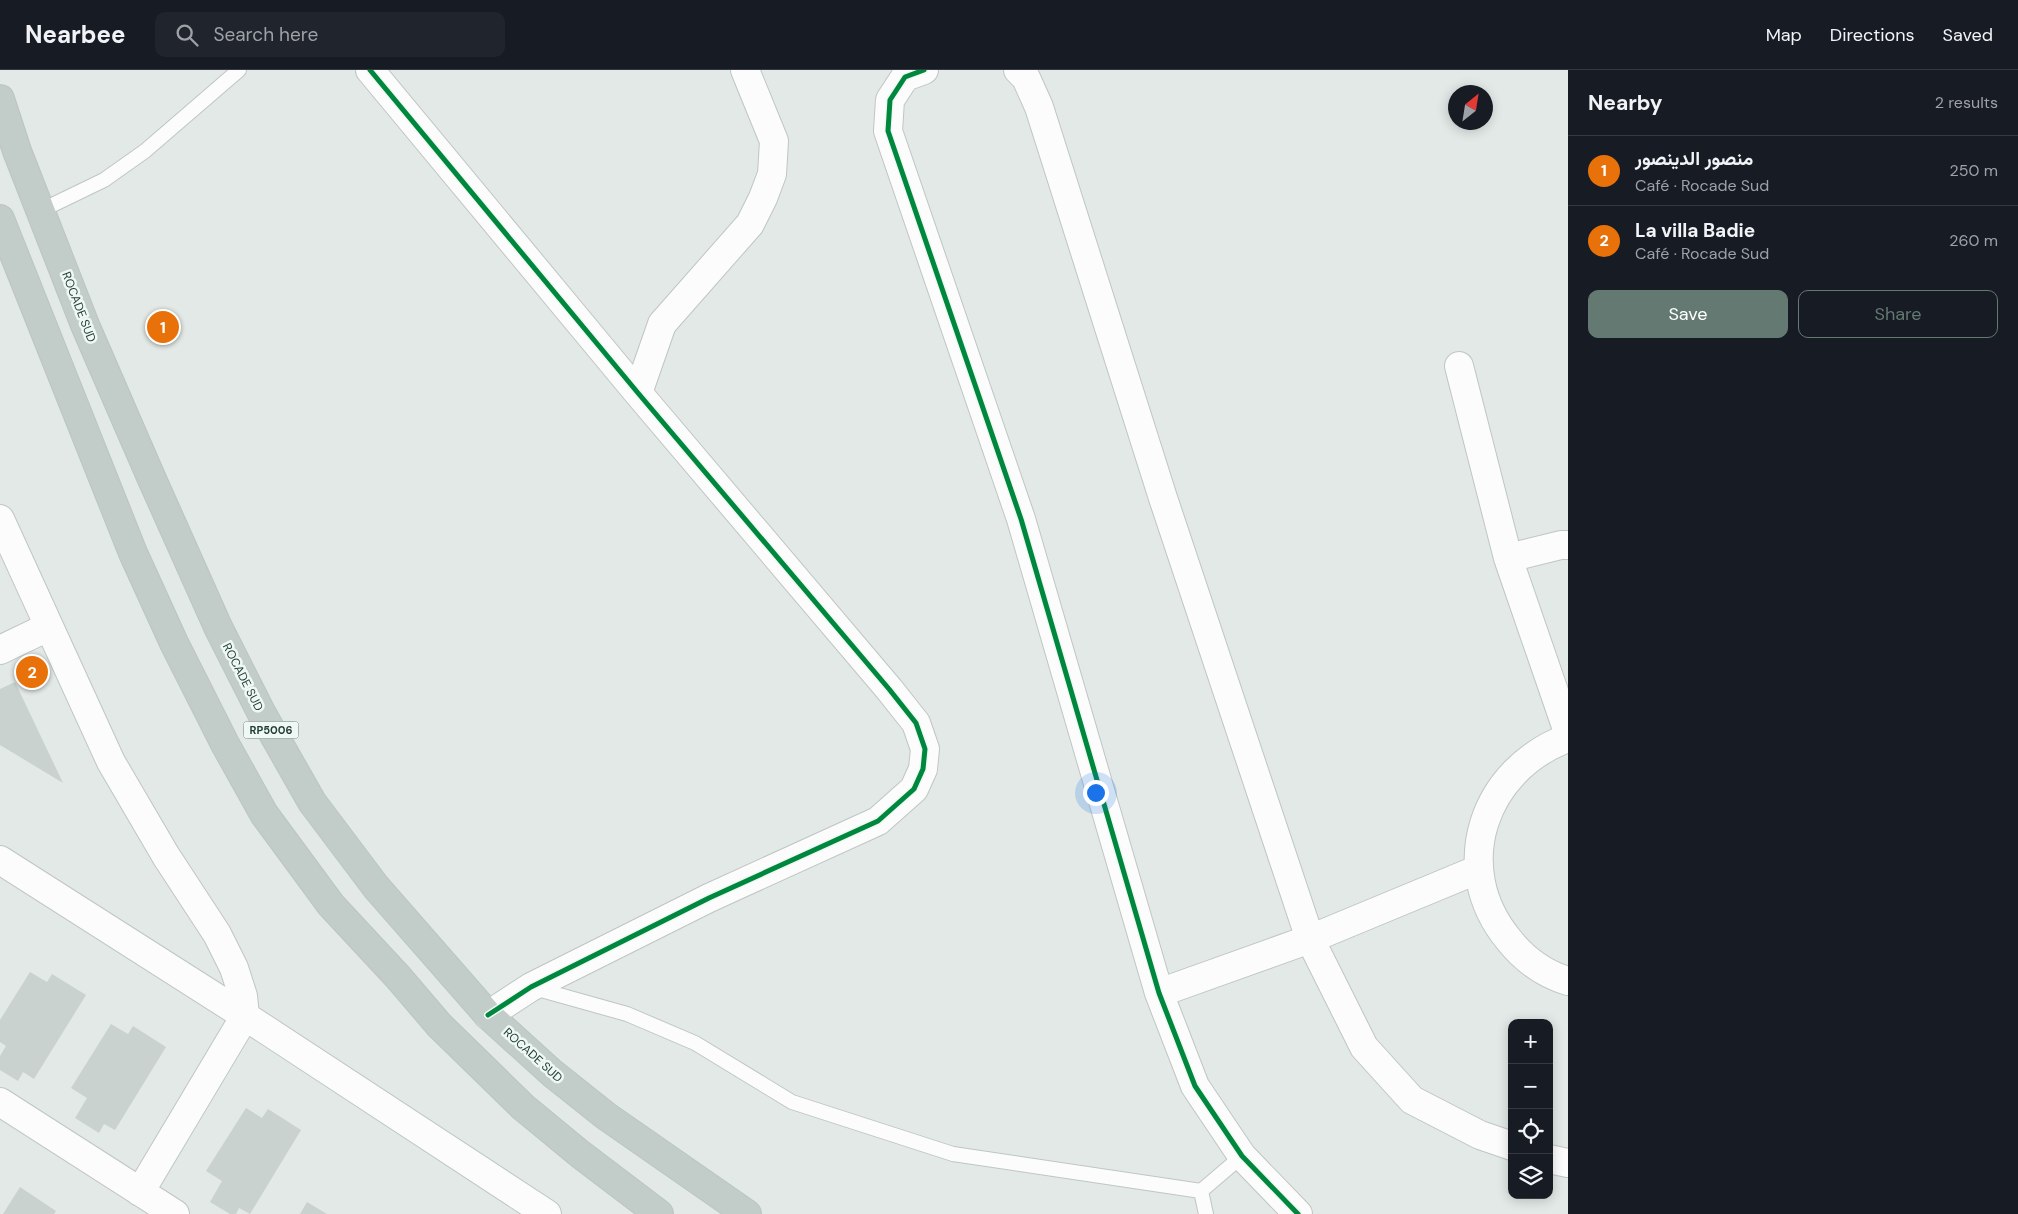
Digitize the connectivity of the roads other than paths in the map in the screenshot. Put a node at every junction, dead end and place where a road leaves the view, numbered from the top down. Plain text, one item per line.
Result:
1 (239, 70) edge
2 (370, 70) edge
3 (745, 70) edge
4 (924, 70) edge
5 (1018, 70) edge
6 (0, 99) edge
7 (42, 210) junction
8 (0, 219) edge
9 (1459, 366) dead end
10 (638, 393) junction
11 (0, 519) edge
12 (1568, 545) edge
13 (1508, 558) junction
14 (48, 627) junction
15 (0, 650) edge
16 (1568, 732) edge
17 (1568, 738) edge
18 (0, 860) edge
19 (1479, 869) junction
20 (1310, 939) junction
21 (1568, 981) edge
22 (531, 987) junction
23 (1159, 993) junction
24 (488, 1015) junction
25 (245, 1016) junction
26 (0, 1102) edge
27 (1508, 1145) edge
28 (1242, 1156) junction
29 (1553, 1160) edge
30 (1568, 1163) edge
31 (1201, 1191) junction
32 (140, 1192) junction
33 (175, 1214) edge
34 (547, 1214) edge
35 (659, 1214) edge
36 (748, 1214) edge
37 (1206, 1214) edge
38 (1298, 1214) edge

1 - 7 lane
2 - 10 street
3 - 10 street
4 - 23 street
5 - 20 street
6 - 7 highway, ROCADE SUD / RP5006
7 - 24 highway, ROCADE SUD / RP5006
8 - 35 highway
9 - 13 street
10 - 22 street
11 - 14 street
12 - 13 street
13 - 16 street
14 - 15 street
14 - 25 street
17 - 19 street
18 - 25 street
19 - 20 street
19 - 21 street
20 - 23 street
20 - 27 street
22 - 24 street
22 - 31 lane
23 - 28 street
24 - 36 highway, ROCADE SUD / RP5006
25 - 32 street
25 - 34 street
26 - 32 street
28 - 31 lane
28 - 38 street
29 - 30 street
31 - 37 lane
32 - 33 street

